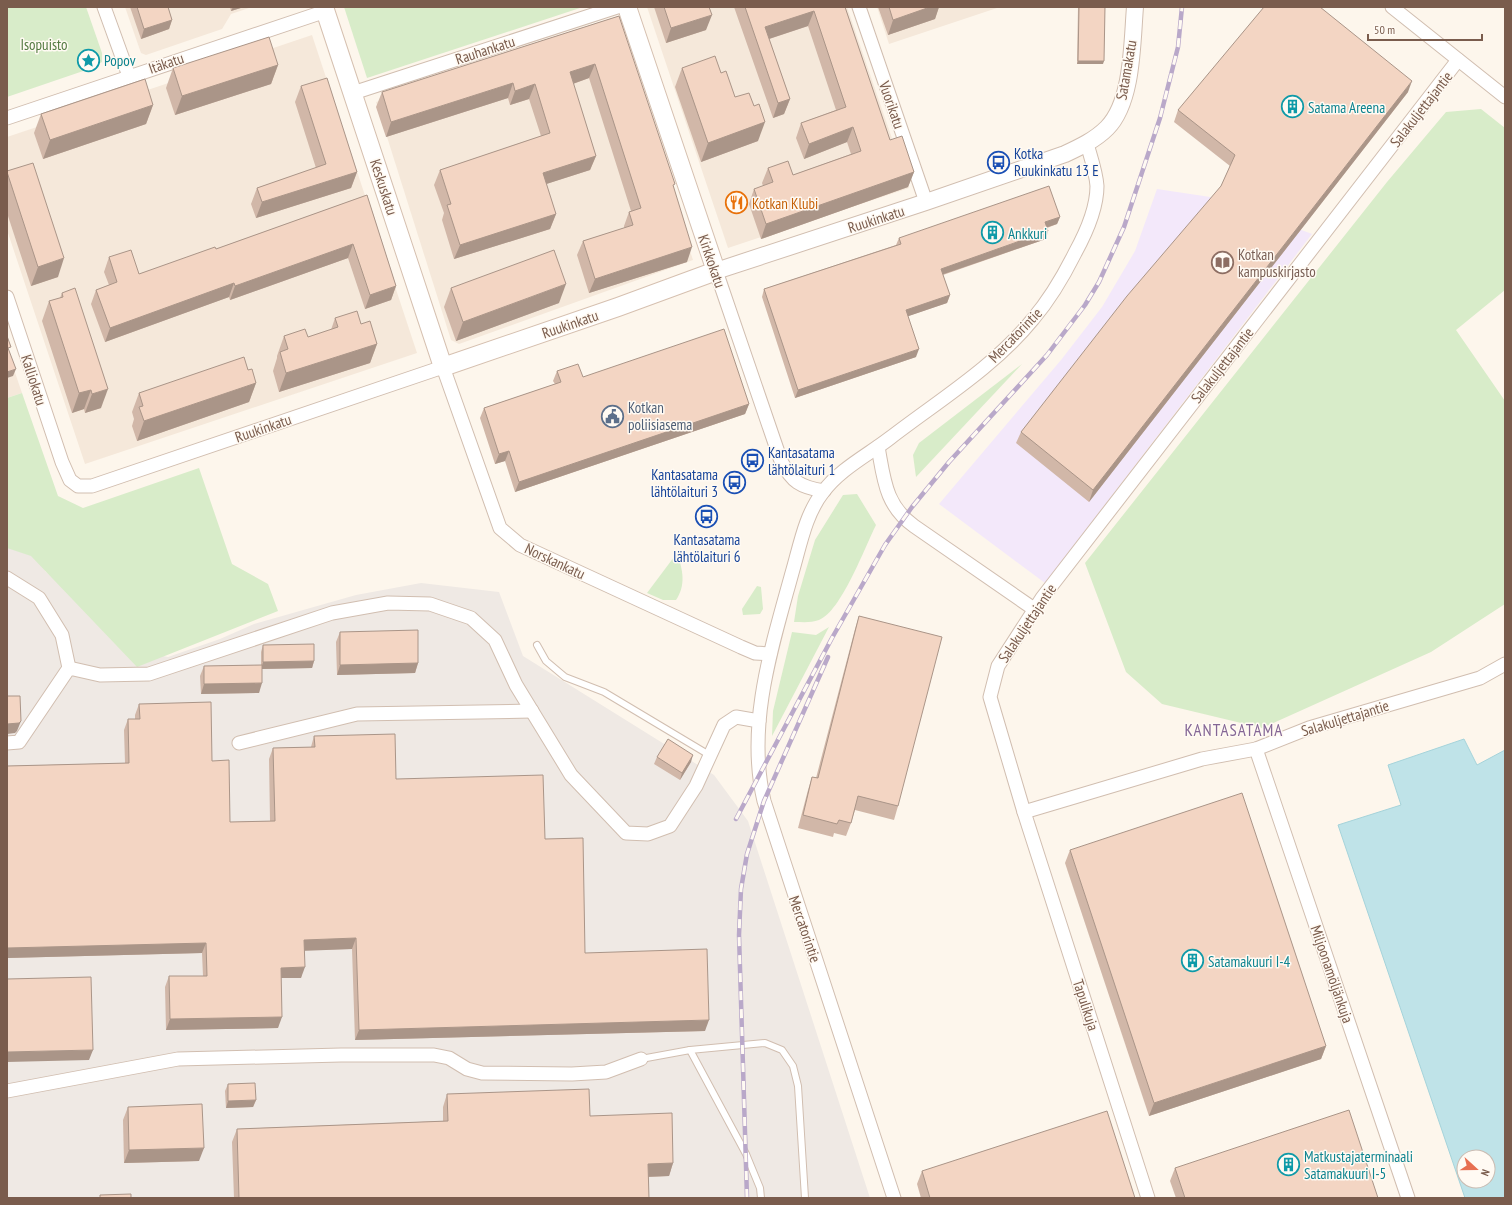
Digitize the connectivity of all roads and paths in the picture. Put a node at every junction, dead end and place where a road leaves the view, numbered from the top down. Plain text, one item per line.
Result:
1 (104, 7) edge
2 (617, 7) edge
3 (627, 7) edge
4 (859, 7) edge
5 (1135, 7) edge
6 (1392, 7) edge
7 (325, 9) edge
8 (1458, 60) junction
9 (129, 76) junction
10 (353, 93) junction
11 (1505, 97) edge
12 (7, 118) edge
13 (1087, 144) junction
14 (926, 202) junction
15 (716, 272) junction
16 (7, 297) edge
17 (443, 367) junction
18 (878, 447) junction
19 (62, 462) joint
20 (824, 491) junction
21 (7, 578) edge
22 (1034, 609) junction
23 (537, 645) dead end
24 (770, 654) junction
25 (1505, 664) edge
26 (70, 668) junction
27 (532, 711) junction
28 (759, 721) junction
29 (7, 743) edge
30 (239, 743) dead end
31 (1256, 749) junction
32 (711, 756) junction
33 (1024, 812) junction
34 (690, 1050) junction
35 (641, 1059) joint
36 (7, 1091) edge
37 (761, 1198) edge
38 (805, 1198) edge
39 (894, 1198) edge
40 (1148, 1198) edge
41 (1408, 1198) edge

1 - 9 street
2 - 10 street, Rauhankatu
3 - 15 main road, Kirkkokatu
4 - 14 street, Vuorikatu
5 - 13 street, Satamakatu
6 - 8 street
7 - 9 street, Itäkatu
7 - 10 main road, Keskuskatu
8 - 11 street
8 - 22 street, Salakuljettajantie
9 - 12 street, Itäkatu
10 - 17 main road, Keskuskatu
13 - 14 street, Ruukinkatu
13 - 18 street, Mercatorintie
14 - 15 street, Ruukinkatu
15 - 17 main road, Ruukinkatu
15 - 20 street, Kirkkokatu
16 - 19 street, Kalliokatu
17 - 19 street, Ruukinkatu
17 - 24 street, Norskankatu
18 - 20 street, Mercatorintie
18 - 22 street
20 - 24 street, Mercatorintie
21 - 26 street
22 - 33 street, Salakuljettajantie
23 - 32 lane
24 - 28 street, Mercatorintie
25 - 31 street, Salakuljettajantie
26 - 27 street
26 - 29 street
27 - 30 street
27 - 32 street
28 - 32 street
28 - 39 street, Mercatorintie
31 - 33 street, Salakuljettajantie
31 - 41 street, Miljoonamöljänkuja
33 - 40 street, Tapulikuja
34 - 35 lane
34 - 37 lane
34 - 38 lane
35 - 36 street

